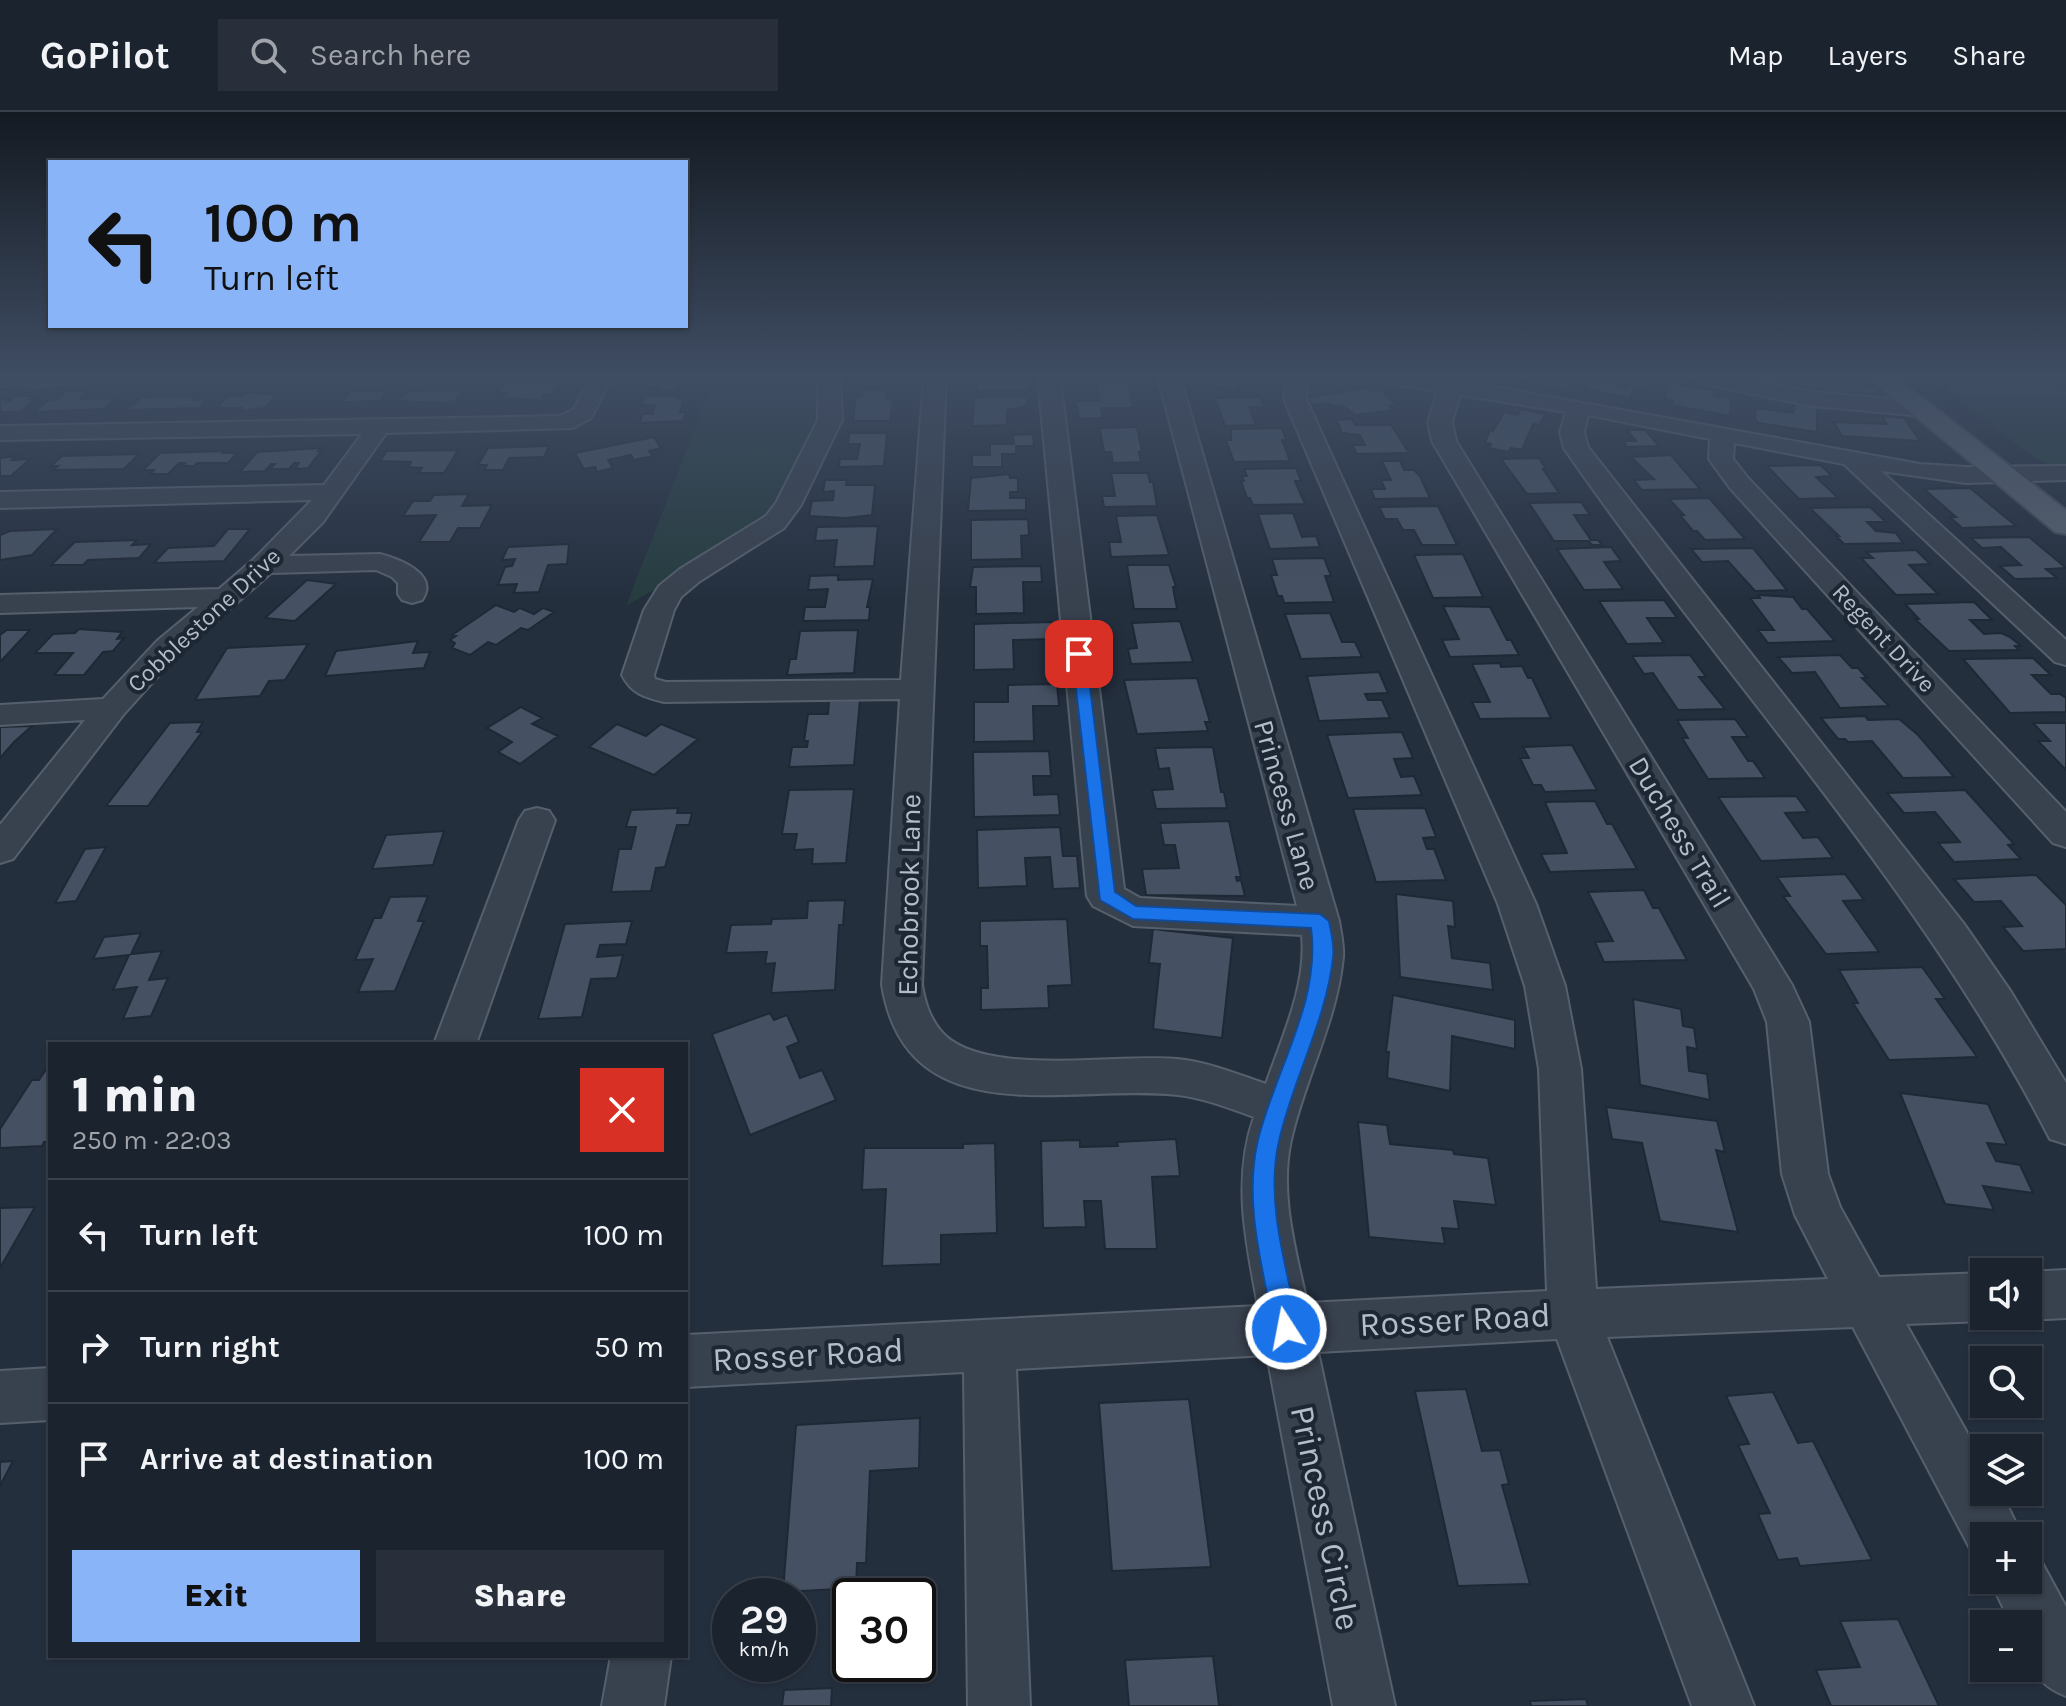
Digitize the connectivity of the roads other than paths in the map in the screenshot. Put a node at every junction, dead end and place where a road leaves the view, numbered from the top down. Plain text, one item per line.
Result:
1 (361, 451) edge
2 (814, 451) edge
3 (930, 451) edge
4 (1057, 451) edge
5 (1190, 451) edge
6 (1318, 451) edge
7 (1450, 451) edge
8 (1579, 451) edge
9 (1721, 451) edge
10 (1815, 451) edge
11 (1974, 451) edge
12 (2021, 451) edge
13 (1853, 459) junction
14 (2053, 474) edge
15 (2003, 475) junction
16 (332, 492) junction
17 (2066, 495) edge
18 (0, 500) edge
19 (2066, 525) edge
20 (264, 565) junction
21 (412, 594) dead end
22 (227, 597) junction
23 (0, 604) edge
24 (2066, 656) edge
25 (916, 689) junction
26 (112, 708) junction
27 (0, 715) edge
28 (537, 820) dead end
29 (2066, 834) edge
30 (0, 850) edge
31 (1320, 921) junction
32 (456, 1042) edge
33 (1278, 1107) junction
34 (2066, 1125) edge
35 (2066, 1294) edge
36 (2042, 1295) edge
37 (1970, 1298) edge
38 (1866, 1302) junction
39 (1573, 1314) junction
40 (1286, 1329) junction
41 (989, 1346) junction
42 (688, 1361) edge
43 (48, 1394) edge
44 (0, 1397) edge
45 (1986, 1522) edge
46 (2027, 1594) edge
47 (641, 1658) edge
48 (2066, 1666) edge
49 (633, 1706) edge
50 (999, 1706) edge
51 (1364, 1706) edge
52 (1723, 1706) edge

1 - 16 street, Cobblestone Drive
2 - 25 street
3 - 25 street, Echobrook Lane
4 - 31 street
5 - 31 street, Princess Lane
6 - 39 street
7 - 38 street, Duchess Trail
8 - 34 street
9 - 29 street, Regent Drive
10 - 13 street
11 - 15 main road
12 - 14 main road
13 - 15 street
13 - 24 street
14 - 15 street
14 - 17 main road
15 - 19 main road
16 - 18 street
16 - 20 street, Cobblestone Drive
20 - 21 street
20 - 22 street, Cobblestone Drive
22 - 23 street
22 - 26 street, Cobblestone Drive
25 - 33 street, Echobrook Lane
26 - 27 street
26 - 30 street, Cobblestone Drive
28 - 32 street
31 - 33 street, Princess Lane
33 - 40 street, Princess Lane
35 - 36 street
37 - 38 street, Rosser Road
38 - 39 street, Rosser Road
38 - 45 street, Duchess Trail
39 - 40 street, Rosser Road
39 - 52 street
40 - 41 street, Rosser Road
40 - 51 street, Princess Circle
41 - 42 street, Rosser Road
41 - 50 street
43 - 44 street
46 - 48 street
47 - 49 street

